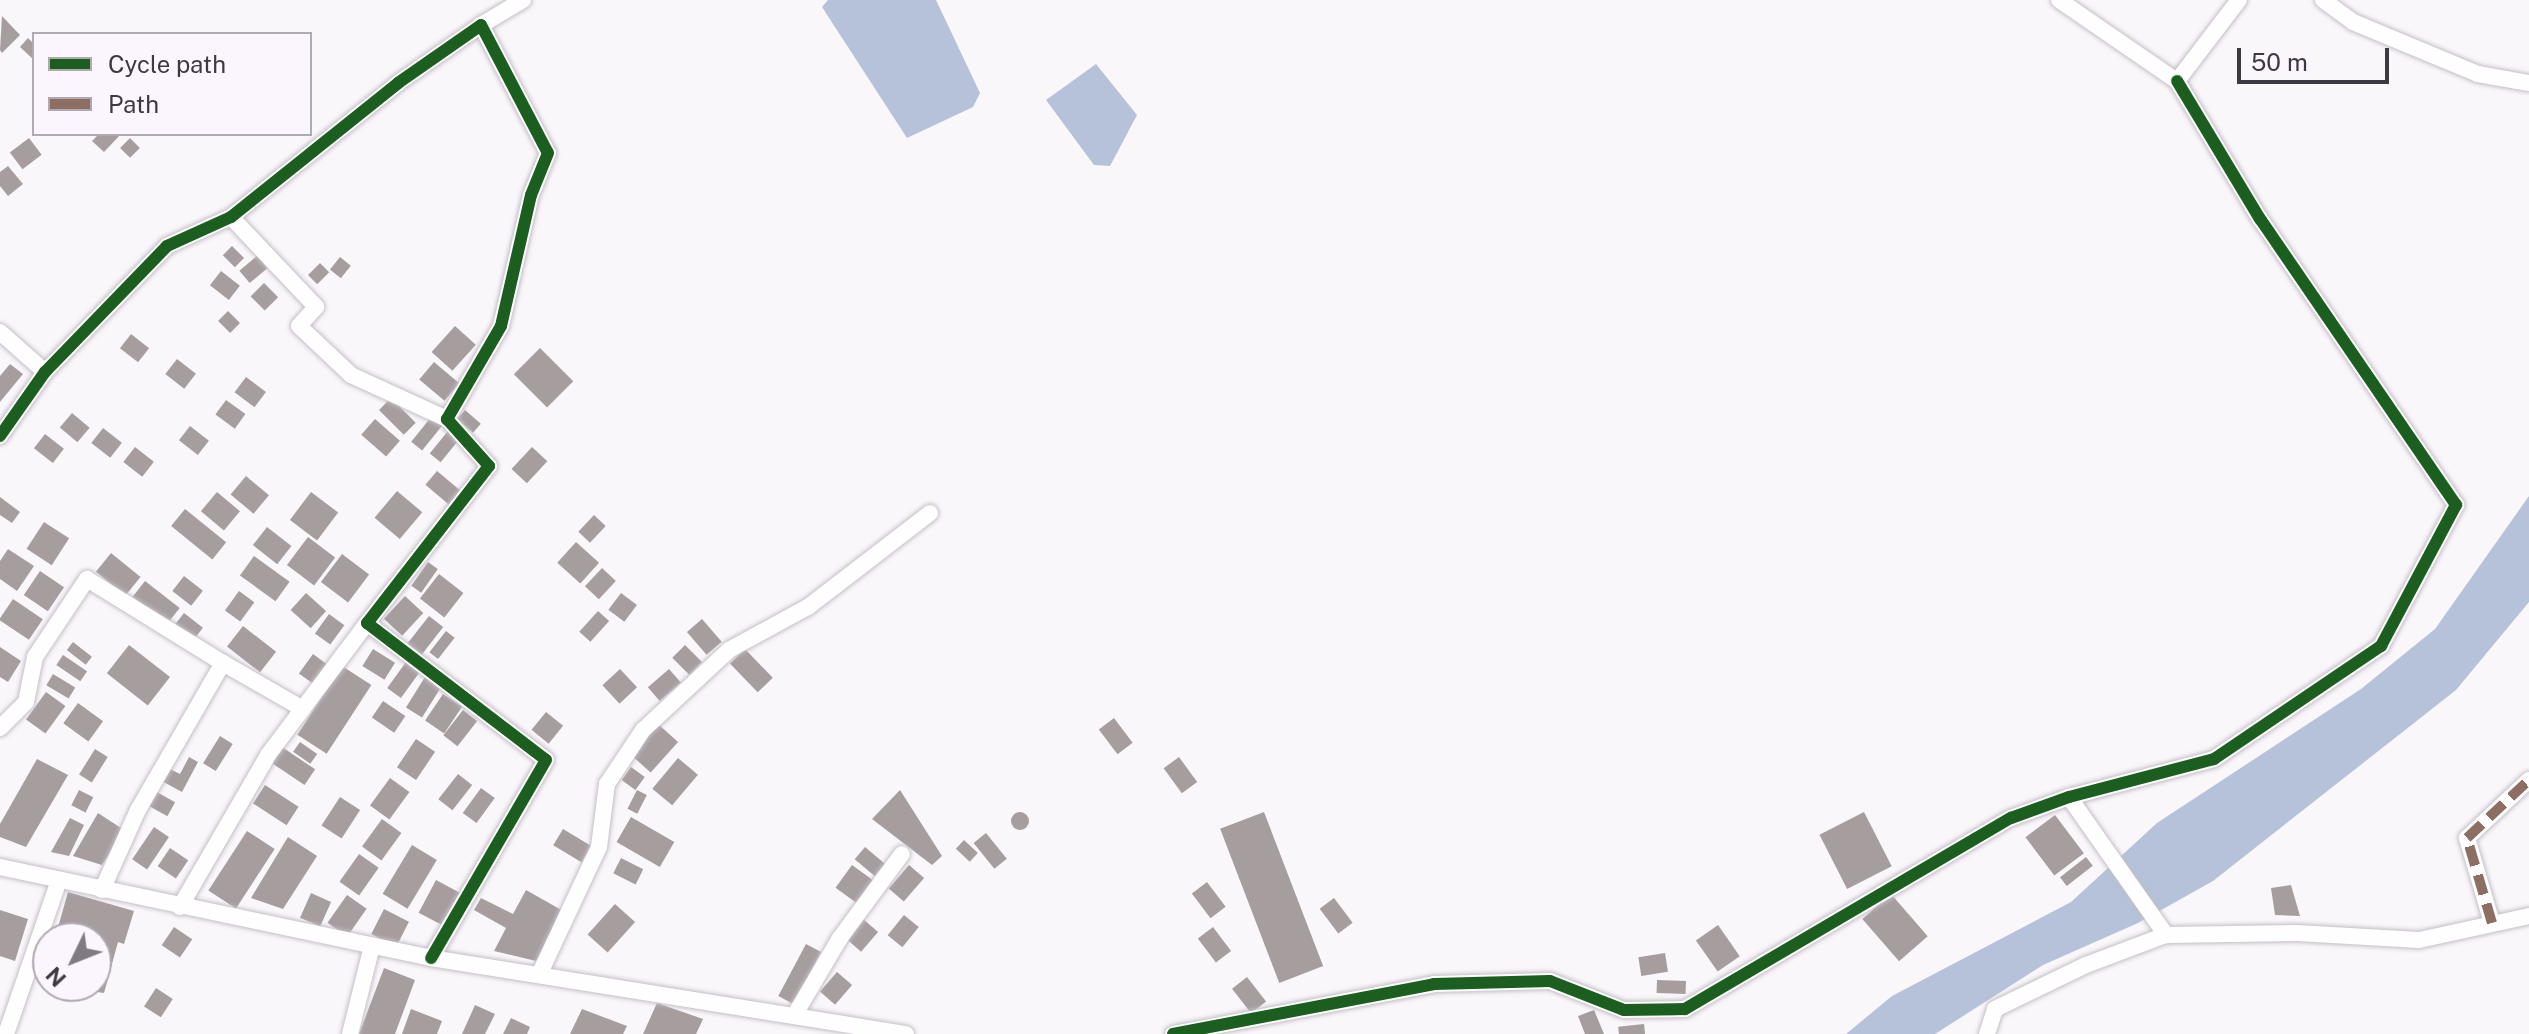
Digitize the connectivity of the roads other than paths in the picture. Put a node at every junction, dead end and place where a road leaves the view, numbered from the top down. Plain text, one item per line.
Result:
1 (523, 0) edge
2 (2059, 0) edge
3 (2239, 0) edge
4 (2323, 0) edge
5 (481, 25) junction
6 (2177, 81) junction
7 (2529, 83) edge
8 (231, 217) junction
9 (0, 332) edge
10 (45, 372) junction
11 (447, 419) junction
12 (3, 426) edge
13 (930, 513) dead end
14 (367, 623) junction
15 (223, 663) junction
16 (303, 709) junction
17 (0, 728) edge
18 (2529, 780) edge
19 (2069, 797) junction
20 (902, 854) dead end
21 (0, 867) edge
22 (59, 880) junction
23 (102, 890) junction
24 (180, 907) junction
25 (2529, 916) edge
26 (2492, 923) junction
27 (2166, 935) junction
28 (372, 946) junction
29 (431, 958) junction
30 (539, 975) junction
31 (794, 1016) junction
32 (6, 1034) edge
33 (350, 1034) edge
34 (906, 1034) edge
35 (1173, 1034) edge
36 (1987, 1034) edge

1 - 5 street
2 - 6 street
3 - 6 street
4 - 7 street
5 - 8 street
5 - 11 street
6 - 19 street
8 - 10 street
8 - 11 street
9 - 10 street
10 - 12 street
11 - 14 street
13 - 30 street
14 - 16 street
14 - 29 street
15 - 16 street
15 - 17 street
15 - 23 street
16 - 24 street
18 - 26 street
19 - 27 street
19 - 35 street
20 - 31 street
21 - 22 street
22 - 23 street
22 - 32 street
23 - 24 street
24 - 28 street
25 - 26 street
26 - 27 street
27 - 36 street
28 - 29 street
28 - 33 street
29 - 30 street
30 - 31 street
31 - 34 street

